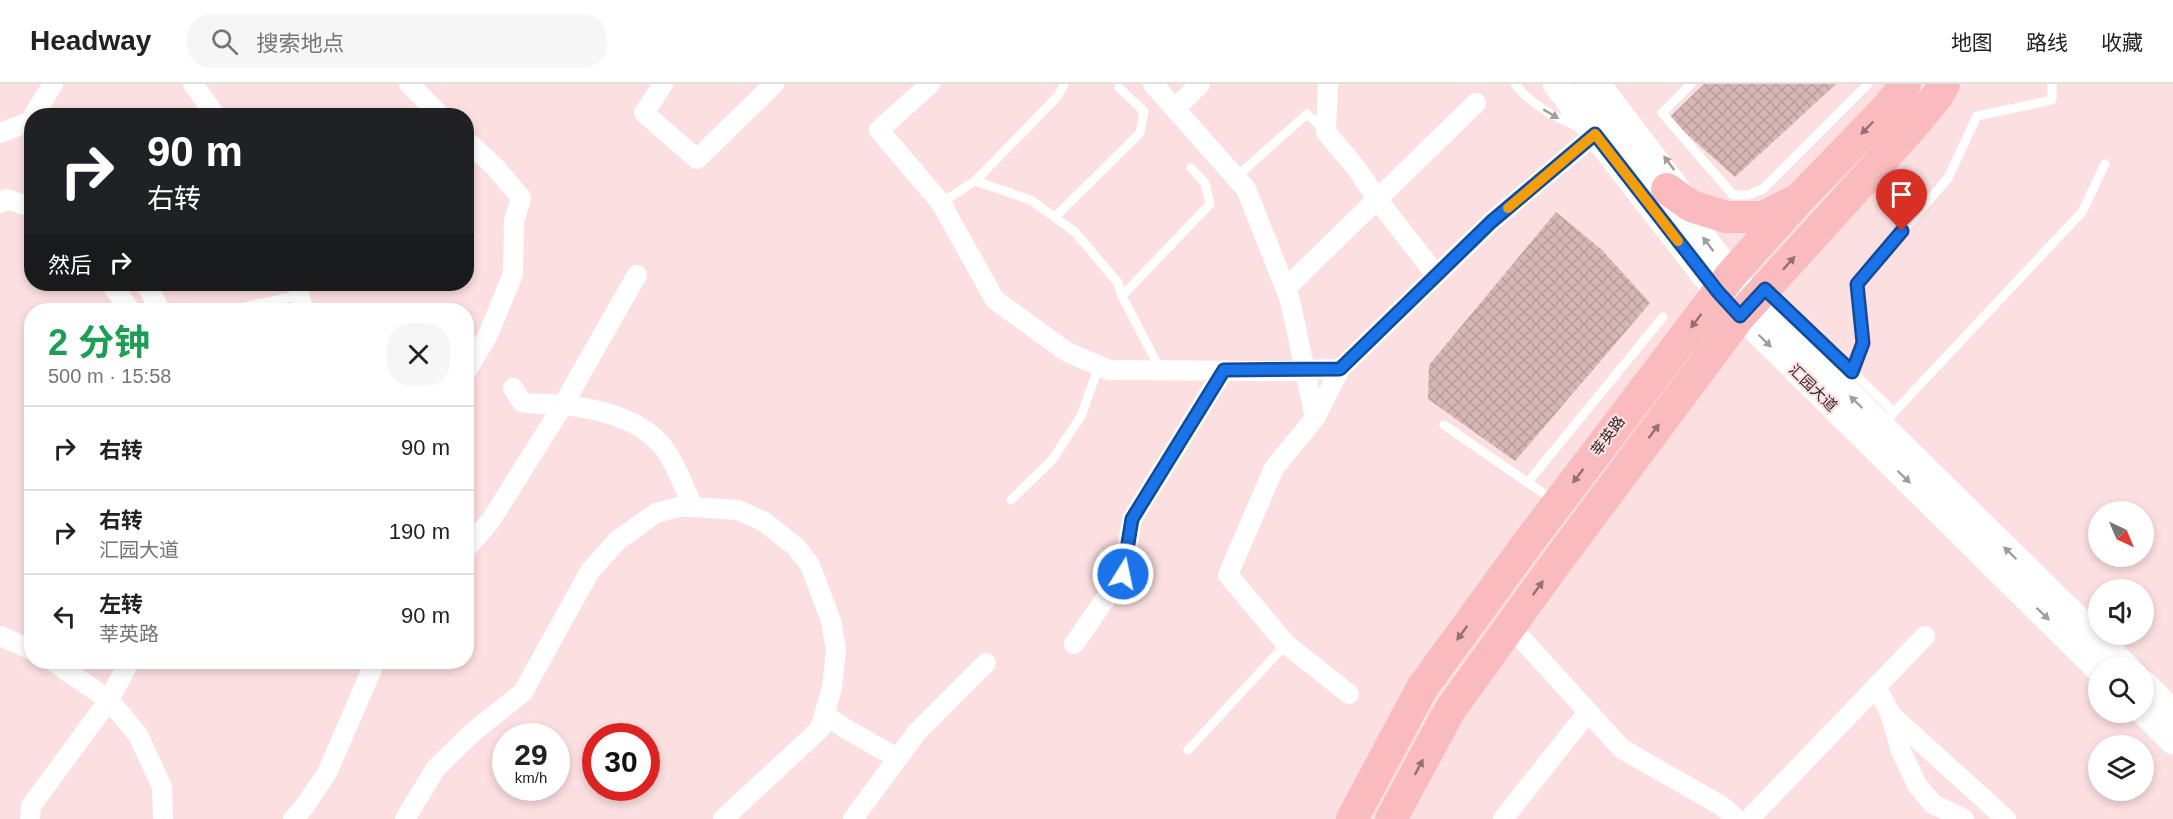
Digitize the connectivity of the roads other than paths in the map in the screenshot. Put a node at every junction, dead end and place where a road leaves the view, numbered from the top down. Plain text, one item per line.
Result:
1 (53, 84) edge
2 (193, 84) edge
3 (409, 84) edge
4 (663, 84) edge
5 (774, 84) edge
6 (930, 84) edge
7 (1064, 84) edge
8 (1153, 84) edge
9 (1200, 84) edge
10 (1328, 84) edge
11 (1515, 84) edge
12 (1556, 84) edge
13 (1588, 84) edge
14 (1608, 84) edge
15 (1691, 84) edge
16 (1868, 84) edge
17 (1905, 84) edge
18 (1944, 84) edge
19 (2052, 84) edge
20 (1119, 88) dead end
21 (1476, 103) dead end
22 (38, 108) edge
23 (210, 108) edge
24 (433, 108) edge
25 (1175, 109) junction
26 (24, 123) edge
27 (1326, 132) junction
28 (0, 133) edge
29 (1595, 134) junction
30 (474, 147) edge
31 (2105, 164) dead end
32 (1191, 168) dead end
33 (1236, 177) junction
34 (975, 181) junction
35 (1667, 189) junction
36 (1377, 199) junction
37 (1799, 199) junction
38 (0, 203) edge
39 (941, 203) junction
40 (24, 205) edge
41 (1704, 210) junction
42 (1055, 217) junction
43 (637, 275) dead end
44 (1436, 275) junction
45 (1724, 283) junction
46 (1286, 288) junction
47 (300, 296) edge
48 (1122, 296) junction
49 (1753, 302) junction
50 (266, 303) edge
51 (1663, 316) dead end
52 (474, 359) edge
53 (1099, 366) junction
54 (1160, 369) junction
55 (1340, 369) junction
56 (1224, 370) junction
57 (1305, 370) junction
58 (1852, 372) junction
59 (513, 388) dead end
60 (563, 404) junction
61 (1315, 418) junction
62 (1888, 419) junction
63 (1444, 425) dead end
64 (1528, 482) junction
65 (1011, 500) dead end
66 (1558, 503) junction
67 (693, 507) junction
68 (474, 540) edge
69 (1510, 626) junction
70 (0, 636) edge
71 (1924, 636) dead end
72 (1074, 644) dead end
73 (1286, 644) junction
74 (24, 646) edge
75 (2088, 657) edge
76 (2116, 657) edge
77 (986, 663) dead end
78 (64, 669) edge
79 (125, 669) edge
80 (372, 669) edge
81 (1876, 686) junction
82 (1349, 694) dead end
83 (2154, 694) edge
84 (109, 700) junction
85 (1588, 712) junction
86 (2173, 713) edge
87 (824, 714) junction
88 (1890, 714) junction
89 (2154, 722) edge
90 (2173, 741) edge
91 (1188, 750) dead end
92 (897, 758) junction
93 (30, 819) edge
94 (163, 819) edge
95 (293, 819) edge
96 (405, 819) edge
97 (723, 819) edge
98 (853, 819) edge
99 (1352, 819) edge
100 (1391, 819) edge
101 (1503, 819) edge
102 (1737, 819) edge
103 (1749, 819) edge
104 (1964, 819) edge
105 (2006, 819) edge

1 - 22 street
2 - 23 street
3 - 24 street
4 - 5 street
6 - 39 street
7 - 34 lane
8 - 25 street
9 - 25 street
10 - 27 street
11 -> 29 lane
12 - 29 main road, 汇园大道
13 - 35 main road, 汇园大道
41 -> 14 lane
15 - 16 lane
17 -> 37 main road, 莘英路
49 -> 18 main road
19 - 58 lane
20 - 42 lane
21 - 36 street
25 - 33 street
26 - 28 street
27 - 33 lane
27 - 36 street
29 - 44 street
29 - 45 main road, 汇园大道
30 - 52 street
31 - 62 lane
32 - 48 lane
33 - 46 street
34 - 39 lane
34 - 42 lane
35 - 41 main road
45 -> 35 main road, 汇园大道
36 - 44 street
36 - 46 street
37 - 41 main road
37 - 45 main road, 莘英路
38 - 40 street
39 - 53 street
42 - 48 lane
43 - 60 street
44 - 55 street
45 - 49 main road, 汇园大道
45 -> 66 main road, 莘英路
46 - 57 street
47 - 50 lane
48 - 54 lane
49 - 58 lane
62 -> 49 main road, 汇园大道
69 -> 49 main road
49 -> 75 main road, 汇园大道
51 - 64 lane
53 - 54 street
53 - 65 lane
54 - 56 street
55 - 57 street
55 - 61 street
56 - 57 street
56 - 72 street
57 - 61 street
58 - 62 lane
59 - 60 street
60 - 67 street
60 - 68 street
61 - 73 street
76 -> 62 main road, 汇园大道
63 - 64 lane
64 - 66 lane
66 -> 99 main road, 莘英路
67 - 87 street
67 - 96 street
69 - 85 street
100 -> 69 main road
70 - 74 street
71 - 81 street
73 - 82 street
73 - 91 lane
77 - 92 street
78 - 84 street
79 - 84 street
80 - 95 street
81 - 88 street
81 - 103 street
83 - 86 main road
84 - 93 street
84 - 94 street
85 - 101 street
85 - 102 street
87 - 92 street
87 - 97 street
88 - 104 street
88 - 105 street
89 - 90 main road
92 - 98 street

